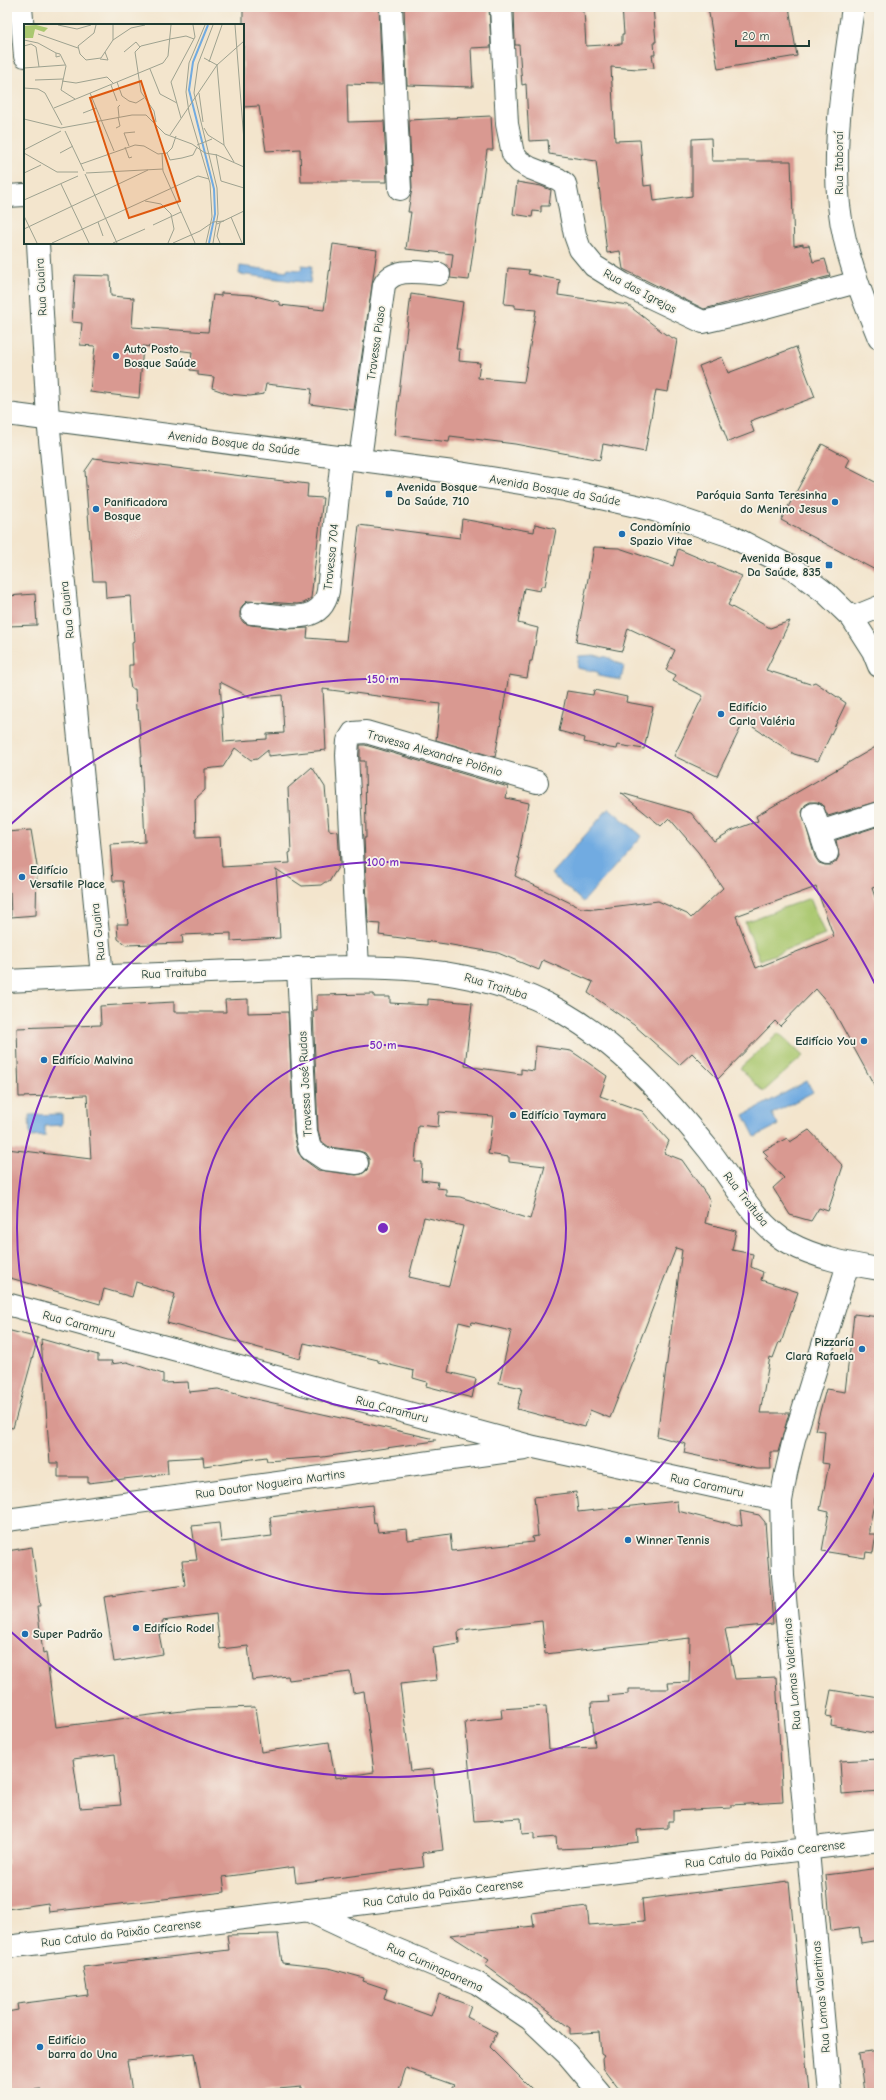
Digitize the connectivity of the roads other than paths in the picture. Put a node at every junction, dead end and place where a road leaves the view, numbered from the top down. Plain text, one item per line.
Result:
1 (21, 7) edge
2 (391, 7) edge
3 (501, 7) edge
4 (853, 7) edge
5 (24, 44) edge
6 (400, 189) dead end
7 (24, 195) edge
8 (7, 196) edge
9 (38, 244) edge
10 (439, 274) dead end
11 (857, 282) junction
12 (879, 338) edge
13 (7, 414) edge
14 (48, 419) junction
15 (351, 458) junction
16 (879, 607) edge
17 (252, 613) dead end
18 (852, 618) junction
19 (879, 666) edge
20 (536, 782) dead end
21 (879, 813) edge
22 (820, 833) dead end
23 (358, 967) junction
24 (298, 968) junction
25 (102, 976) junction
26 (7, 982) edge
27 (357, 1163) dead end
28 (848, 1264) junction
29 (879, 1269) edge
30 (7, 1304) edge
31 (534, 1448) junction
32 (780, 1501) junction
33 (7, 1520) edge
34 (879, 1840) edge
35 (808, 1848) junction
36 (308, 1910) junction
37 (7, 1947) edge
38 (600, 2093) edge
39 (830, 2093) edge

1 - 5 street
2 - 6 street
3 - 11 street, Rua das Igrejas
4 - 11 street, Rua Itaboraí
7 - 8 street
9 - 14 street, Rua Guaira
10 - 15 street, Travessa Piaso
11 - 12 street, Rua Itaboraí
13 - 14 street, Avenida Bosque da Saúde
14 - 15 street, Avenida Bosque da Saúde
14 - 25 street, Rua Guaira
15 - 17 street, Travessa 704
15 - 18 street, Avenida Bosque da Saúde
16 - 18 street
18 - 19 street, Avenida Bosque da Saúde
20 - 23 street, Travessa Alexandre Polônio
21 - 22 street
23 - 24 street, Rua Traituba
23 - 28 street, Rua Traituba
24 - 25 street, Rua Traituba
24 - 27 street, Travessa José Rudas
25 - 26 street, Rua Traituba
28 - 29 street, Rua Traituba
28 - 32 street, Rua Lomas Valentinas
30 - 31 street, Rua Caramuru
31 - 32 street, Rua Caramuru
31 - 33 street, Rua Doutor Nogueira Martins
32 - 35 street, Rua Lomas Valentinas
34 - 35 street, Rua Catulo da Paixão Cearense
35 - 36 street, Rua Catulo da Paixão Cearense
35 - 39 street, Rua Lomas Valentinas
36 - 37 street, Rua Catulo da Paixão Cearense
36 - 38 street, Rua Cuminapanema

